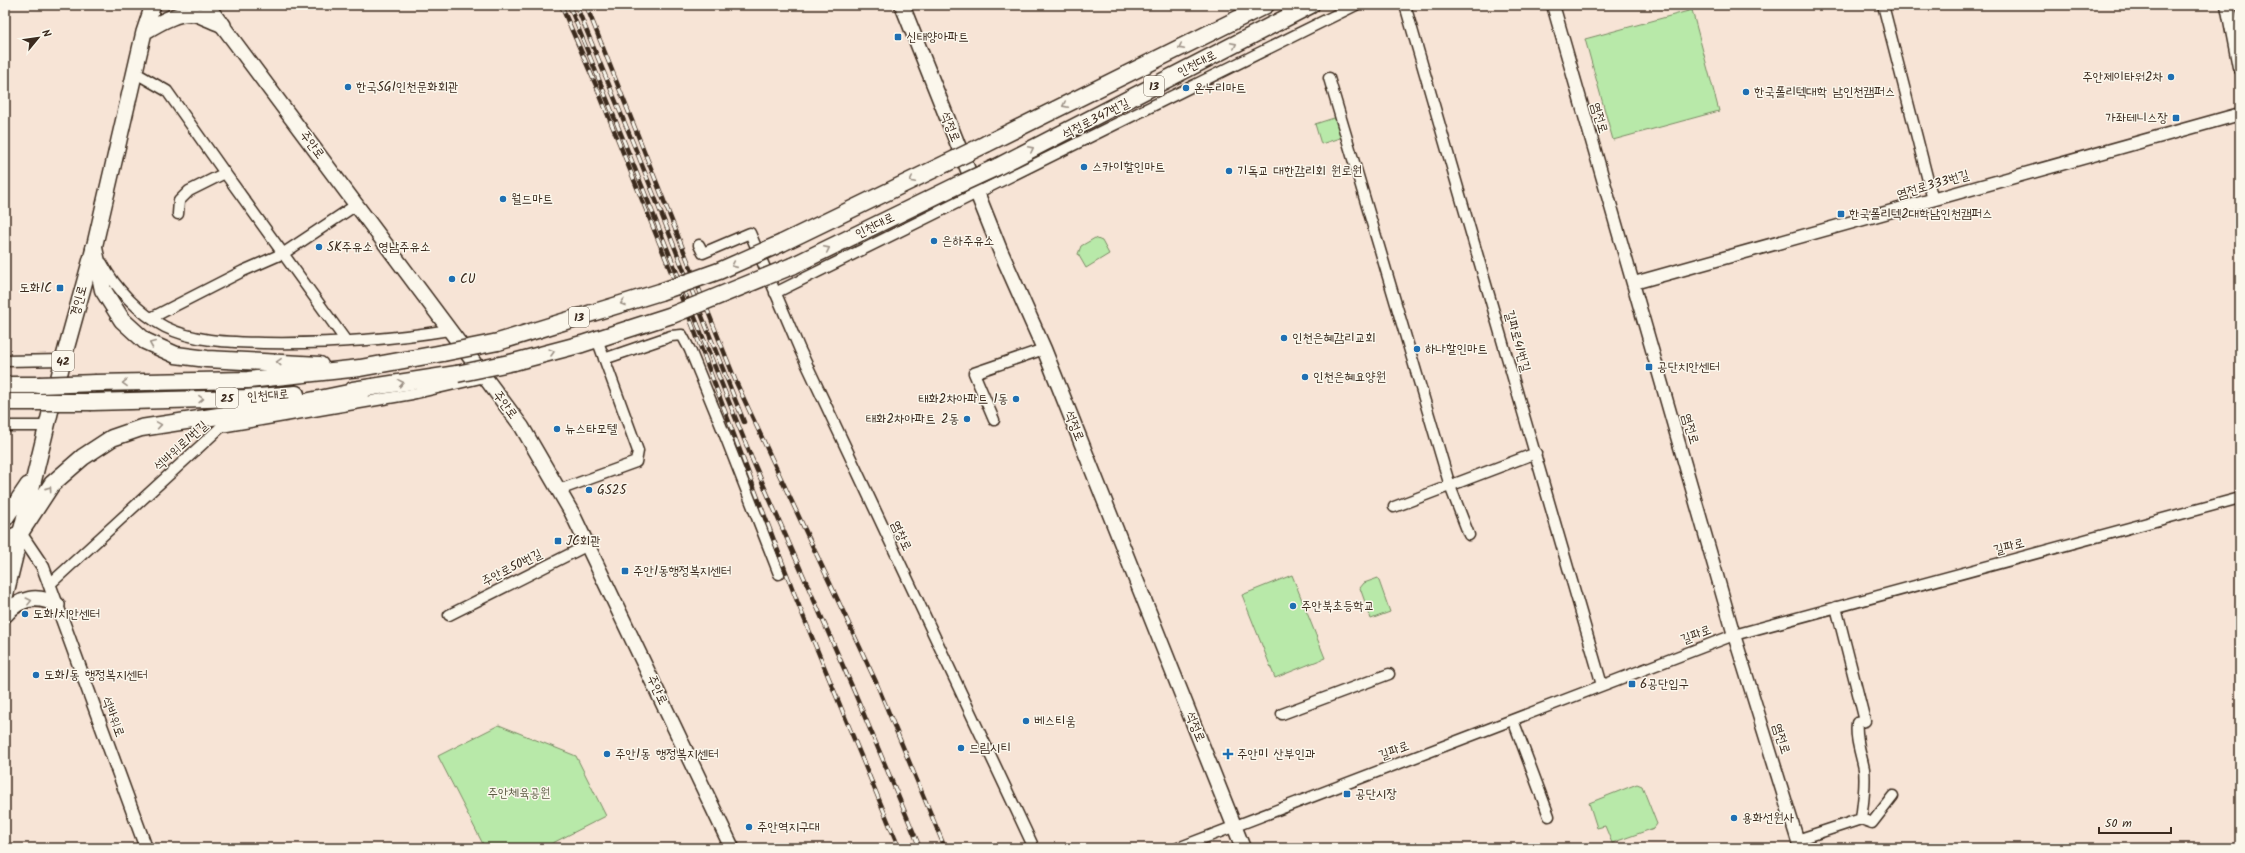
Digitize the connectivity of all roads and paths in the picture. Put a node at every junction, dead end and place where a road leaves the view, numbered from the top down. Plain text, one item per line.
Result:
1 (144, 5) edge
2 (153, 5) edge
3 (208, 5) edge
4 (902, 5) edge
5 (1266, 5) edge
6 (1312, 5) edge
7 (1324, 5) edge
8 (1356, 5) edge
9 (1405, 5) edge
10 (1883, 5) edge
11 (2219, 5) edge
12 (2231, 10) edge
13 (1554, 11) edge
14 (1284, 19) junction
15 (222, 25) junction
16 (144, 32) junction
17 (2240, 67) edge
18 (134, 72) junction
19 (1329, 78) dead end
20 (2240, 114) edge
21 (225, 173) junction
22 (978, 194) junction
23 (1933, 200) junction
24 (356, 205) junction
25 (178, 214) dead end
26 (699, 244) dead end
27 (94, 248) junction
28 (284, 253) junction
29 (1634, 283) junction
30 (775, 293) junction
31 (151, 318) junction
32 (449, 330) junction
33 (597, 339) junction
34 (346, 341) junction
35 (1044, 349) junction
36 (604, 358) junction
37 (63, 360) junction
38 (5, 361) edge
39 (360, 368) junction
40 (485, 378) junction
41 (5, 385) edge
42 (363, 390) junction
43 (5, 402) edge
44 (994, 420) dead end
45 (5, 426) edge
46 (47, 426) junction
47 (1536, 453) junction
48 (35, 474) junction
49 (1450, 486) junction
50 (559, 490) junction
51 (2240, 498) edge
52 (1394, 507) dead end
53 (5, 519) edge
54 (20, 533) junction
55 (1469, 534) dead end
56 (5, 540) edge
57 (588, 545) junction
58 (779, 574) dead end
59 (49, 585) junction
60 (5, 597) edge
61 (57, 605) junction
62 (1836, 607) junction
63 (449, 615) dead end
64 (5, 616) edge
65 (1734, 635) junction
66 (1389, 674) dead end
67 (1602, 686) junction
68 (1282, 714) dead end
69 (1513, 720) junction
70 (1893, 796) dead end
71 (1549, 816) dead end
72 (1861, 819) junction
73 (1235, 826) junction
74 (1799, 844) edge
75 (146, 848) edge
76 (732, 848) edge
77 (1034, 848) edge
78 (1178, 848) edge
79 (1244, 848) edge

1 - 16 main road
2 - 16 main road, 경인로 / 42
3 - 15 main road, 주안로
4 - 22 main road, 석정로
5 -> 39 highway, 인천대로 / 13, bridge
6 - 14 highway, 인천대로 / 13
7 - 14 highway
8 - 22 street, 석정로347번길
9 - 47 street, 길파로41번길
10 - 23 street
11 - 12 main road
12 - 17 main road
13 - 29 street, 염전로
33 -> 14 highway, 인천대로 / 13, bridge
15 - 16 main road
15 - 24 main road, 주안로
16 - 18 main road, 경인로 / 42
18 - 21 street
18 - 27 main road, 경인로 / 42
19 - 49 street
20 - 23 street, 염전로333번길
21 - 25 street
21 - 28 street
22 - 30 street, 석정로347번길
22 - 35 main road, 석정로
23 - 29 street, 염전로333번길
24 - 28 street
24 - 32 main road, 주안로
26 - 30 street, 염창로
27 - 31 street
27 - 37 main road, 경인로 / 42
39 -> 27 highway
28 - 31 street
28 - 34 street
29 - 65 street, 염전로
30 - 77 street, 염창로
31 - 34 street
32 - 34 street
32 - 40 main road, 주안로
33 - 36 street
42 -> 33 highway, 인천대로 / 13, bridge
35 - 44 street
35 - 73 main road, 석정로
36 - 50 street
36 - 58 street
37 - 38 street
37 - 46 main road, 경인로 / 42
39 -> 41 highway, 인천대로 / 25, bridge
40 - 50 main road, 주안로
40 - 59 street, 석바위로1번길
43 -> 42 highway, 인천대로 / 25, bridge
54 -> 42 highway
45 - 46 street
46 - 48 main road, 경인로 / 42
47 - 49 street
47 - 67 street, 길파로41번길
48 - 53 main road
48 - 54 main road, 경인로 / 42
49 - 52 street
49 - 55 street
50 - 57 main road, 주안로
51 - 62 street, 길파로
54 - 56 main road
54 - 59 street, 석바위로
54 - 60 main road, 경인로 / 42
57 - 63 street, 주안로50번길
57 - 76 main road, 주안로
59 - 61 street, 석바위로
64 -> 61 main road
61 - 75 street, 석바위로
62 - 65 street, 길파로
62 - 72 street
65 - 67 street, 길파로
65 - 74 street, 염전로
66 - 68 street
67 - 69 street, 길파로
69 - 71 street
69 - 73 street, 길파로
70 - 72 street
72 - 74 street
73 - 78 street, 길파로
73 - 79 main road, 석정로

